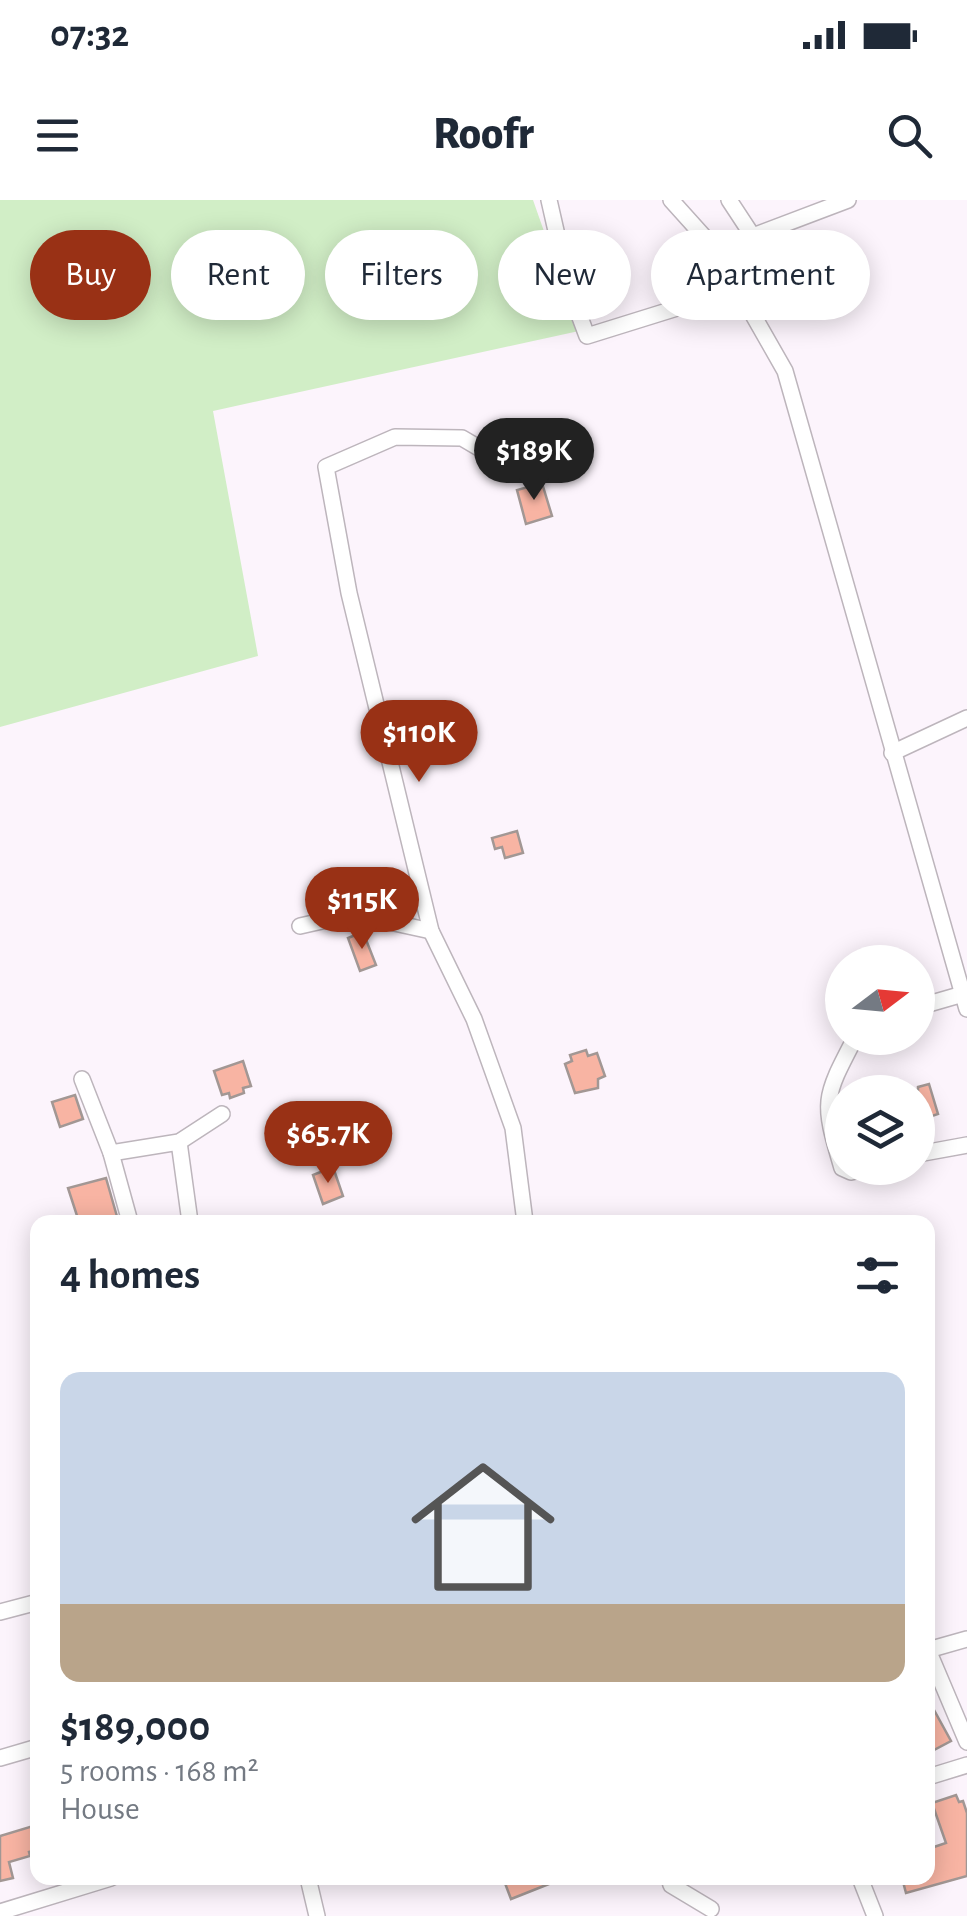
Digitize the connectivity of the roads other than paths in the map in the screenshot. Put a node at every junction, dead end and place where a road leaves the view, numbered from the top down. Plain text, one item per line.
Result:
1 (549, 200) edge
2 (671, 200) edge
3 (730, 200) edge
4 (839, 202) edge
5 (698, 230) edge
6 (749, 230) edge
7 (773, 230) edge
8 (651, 316) edge
9 (756, 320) edge
10 (496, 458) dead end
11 (967, 718) edge
12 (892, 753) junction
13 (300, 926) dead end
14 (431, 931) junction
15 (965, 1001) edge
16 (935, 1005) edge
17 (82, 1079) dead end
18 (222, 1114) dead end
19 (179, 1142) junction
20 (967, 1145) edge
21 (935, 1151) edge
22 (110, 1153) junction
23 (128, 1215) edge
24 (189, 1215) edge
25 (523, 1215) edge
26 (30, 1604) edge
27 (0, 1612) edge
28 (967, 1638) edge
29 (935, 1648) edge
30 (935, 1667) edge
31 (967, 1742) edge
32 (30, 1750) edge
33 (0, 1758) edge
34 (967, 1765) edge
35 (935, 1775) edge
36 (92, 1885) edge
37 (310, 1885) edge
38 (671, 1885) edge
39 (863, 1885) edge
40 (24, 1910) edge
41 (711, 1910) dead end
42 (0, 1912) edge
43 (317, 1916) edge
44 (874, 1916) edge

1 - 8 street
2 - 5 street
3 - 6 street
4 - 7 street
9 - 12 street
10 - 14 street
11 - 12 street
12 - 15 street
13 - 14 street
14 - 25 street
15 - 16 street
17 - 22 street
18 - 19 street
19 - 22 street
19 - 24 street
20 - 21 street
22 - 23 street
26 - 27 street
28 - 29 street
30 - 31 street
32 - 33 street
34 - 35 street
36 - 40 street
37 - 43 street
38 - 41 street
39 - 44 street
40 - 42 street

